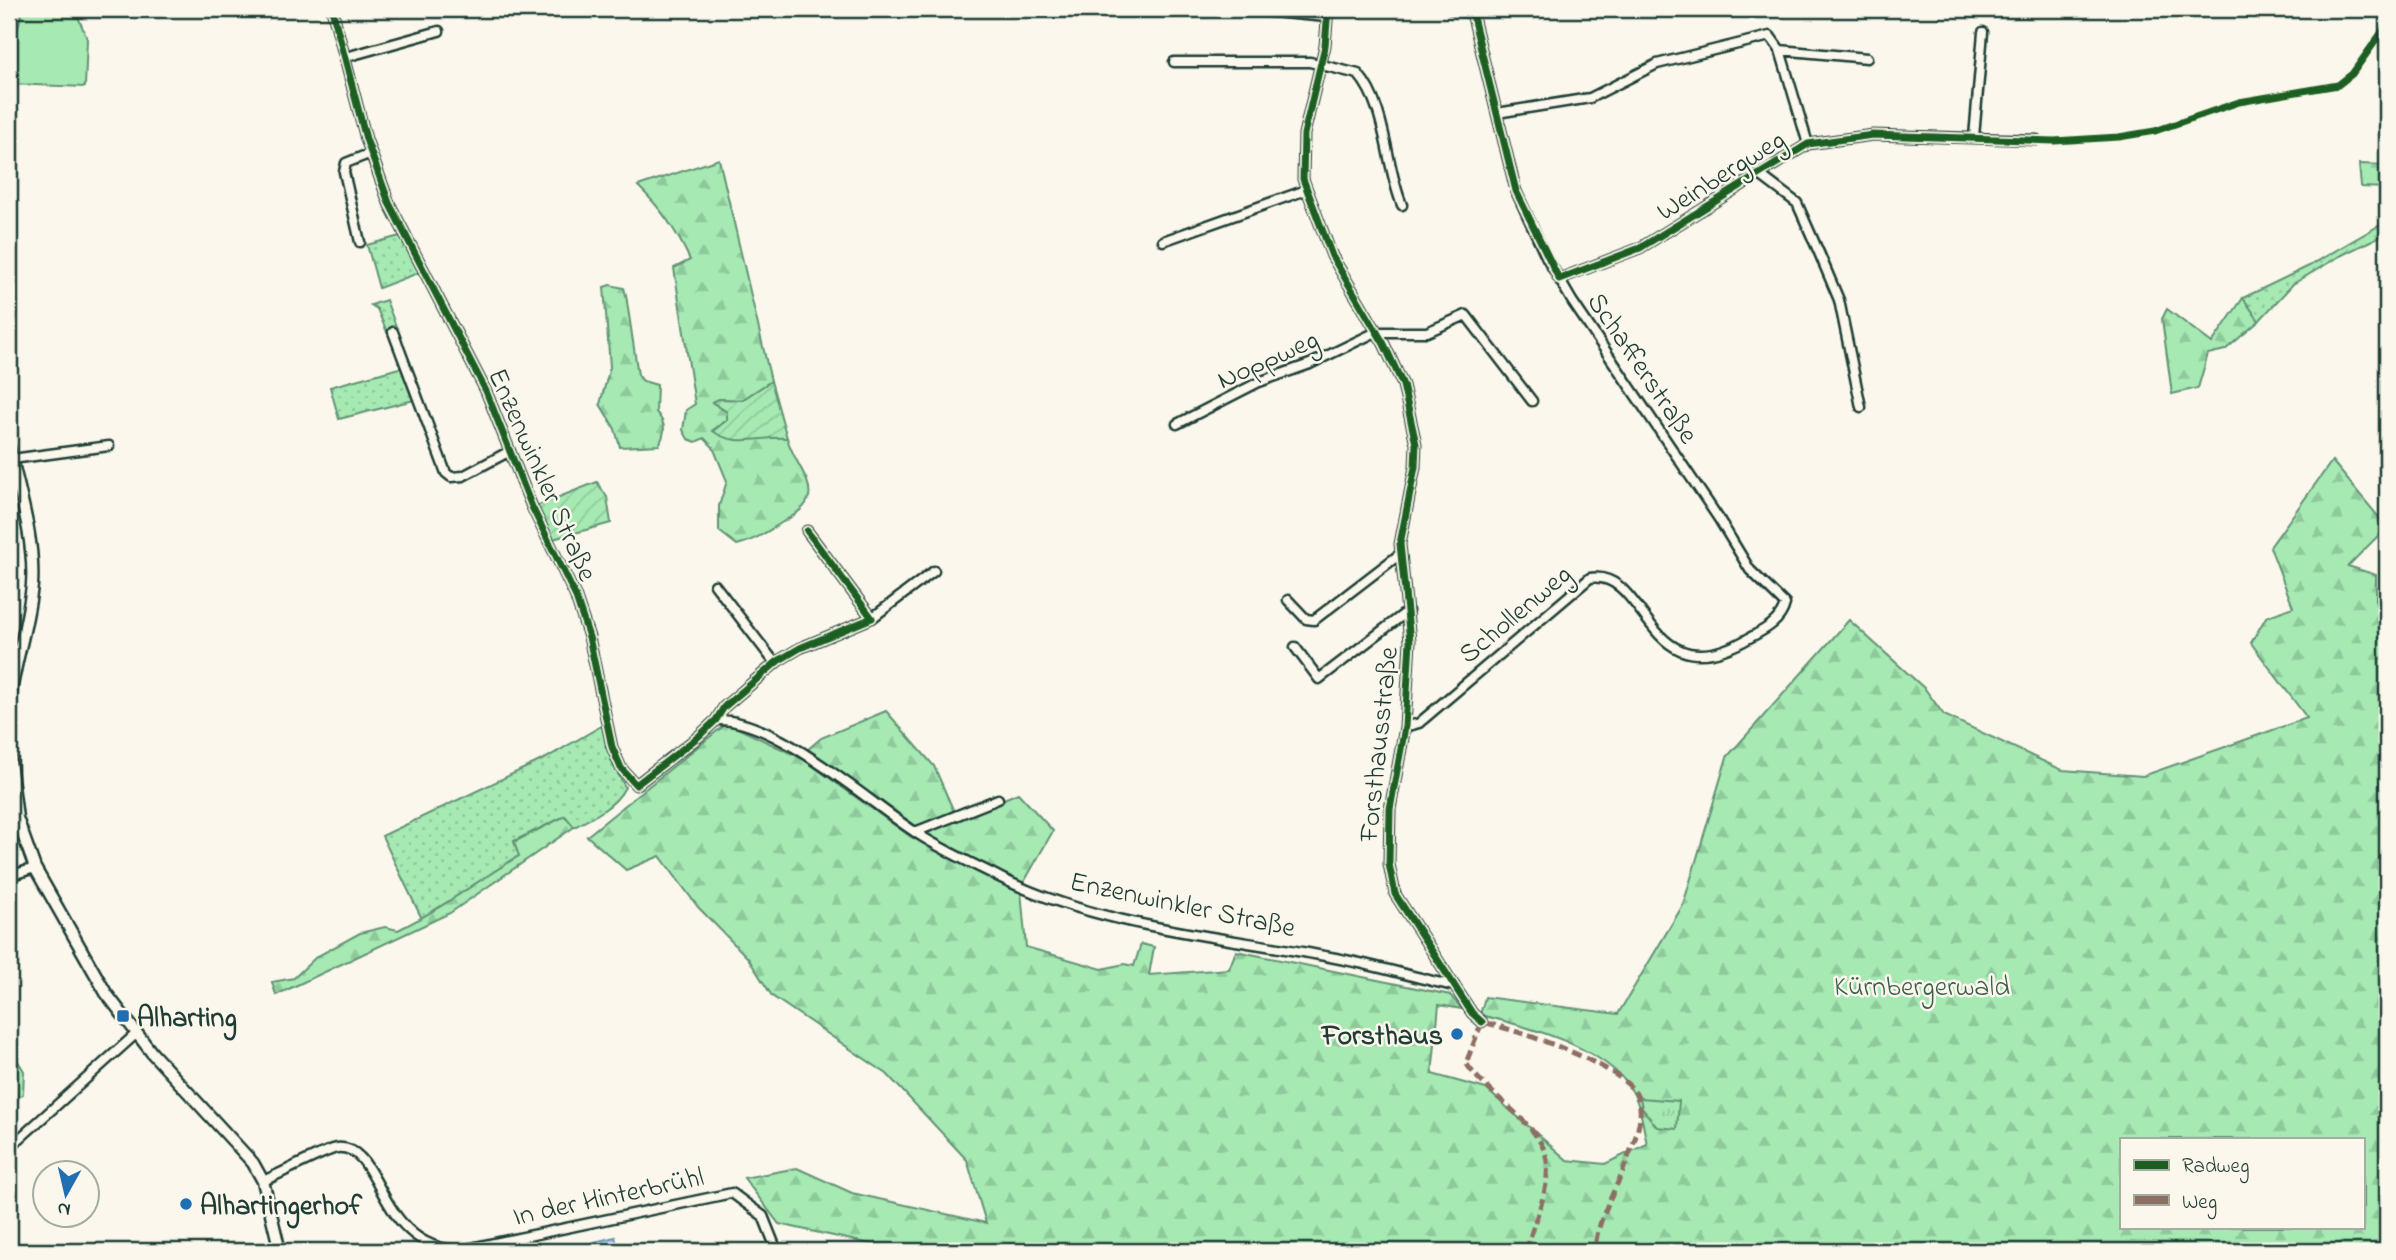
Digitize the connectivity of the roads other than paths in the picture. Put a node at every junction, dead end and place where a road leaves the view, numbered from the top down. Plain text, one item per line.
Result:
1 (13, 9) edge
2 (332, 9) edge
3 (1238, 9) edge
4 (1451, 9) edge
5 (1472, 11) edge
6 (1327, 13) edge
7 (9, 22) edge
8 (439, 31) dead end
9 (1983, 32) dead end
10 (1780, 50) junction
11 (346, 57) junction
12 (1867, 58) dead end
13 (1174, 62) dead end
14 (1321, 63) junction
15 (1497, 113) junction
16 (1973, 137) junction
17 (2037, 140) dead end
18 (1808, 144) junction
19 (371, 153) junction
20 (1760, 174) junction
21 (1306, 190) junction
22 (1402, 205) dead end
23 (1163, 241) dead end
24 (360, 242) dead end
25 (1559, 279) junction
26 (393, 332) dead end
27 (1376, 332) junction
28 (1532, 401) dead end
29 (1861, 407) dead end
30 (1177, 424) dead end
31 (109, 446) dead end
32 (9, 447) edge
33 (510, 451) junction
34 (12, 459) junction
35 (807, 531) dead end
36 (1400, 554) junction
37 (934, 571) dead end
38 (715, 585) dead end
39 (1289, 600) dead end
40 (1785, 604) joint
41 (1408, 611) junction
42 (872, 618) junction
43 (1295, 647) dead end
44 (775, 663) junction
45 (9, 707) edge
46 (716, 720) junction
47 (1405, 727) junction
48 (9, 753) edge
49 (10, 786) edge
50 (998, 799) dead end
51 (915, 832) junction
52 (35, 868) junction
53 (9, 876) edge
54 (1454, 986) junction
55 (1482, 1022) dead end
56 (137, 1033) junction
57 (9, 1148) edge
58 (263, 1181) junction
59 (280, 1251) edge
60 (777, 1251) edge

1 - 7 street
2 - 11 street, Enzenwinkler Straße
3 - 6 street, Forsthausstraße
4 - 5 street, Schafferstraße
5 - 15 street, Schafferstraße
6 - 14 street, Forsthausstraße
8 - 11 street
9 - 16 street
10 - 12 street
10 - 15 street
10 - 18 street
11 - 19 street, Enzenwinkler Straße
13 - 14 street
14 - 21 street, Forsthausstraße
14 - 22 street
15 - 25 street, Schafferstraße
16 - 17 street, Weinbergweg
16 - 18 street, Weinbergweg
18 - 20 street, Weinbergweg
19 - 24 street
19 - 33 street, Enzenwinkler Straße
20 - 25 street, Weinbergweg
20 - 29 street, Weinbergweg
21 - 23 street
21 - 27 street, Forsthausstraße
25 - 40 street, Schafferstraße
26 - 33 street
27 - 28 street
27 - 30 street, Noppweg
27 - 36 street, Forsthausstraße
31 - 34 street
32 - 34 street
33 - 46 street, Enzenwinkler Straße
34 - 45 street
35 - 42 street
36 - 39 street
36 - 41 street, Forsthausstraße
37 - 42 street
38 - 44 street
40 - 47 street, Schollenweg
41 - 43 street, Forsthausstraße
41 - 47 street, Forsthausstraße
42 - 44 street
44 - 46 street
46 - 51 street, Enzenwinkler Straße
47 - 54 street, Forsthausstraße
48 - 49 street
49 - 52 street
50 - 51 street
51 - 54 street, Enzenwinkler Straße
52 - 53 street
52 - 56 street
54 - 55 street, Forsthausstraße
56 - 57 street
56 - 58 street
58 - 59 street
58 - 60 street, In der Hinterbrühl

